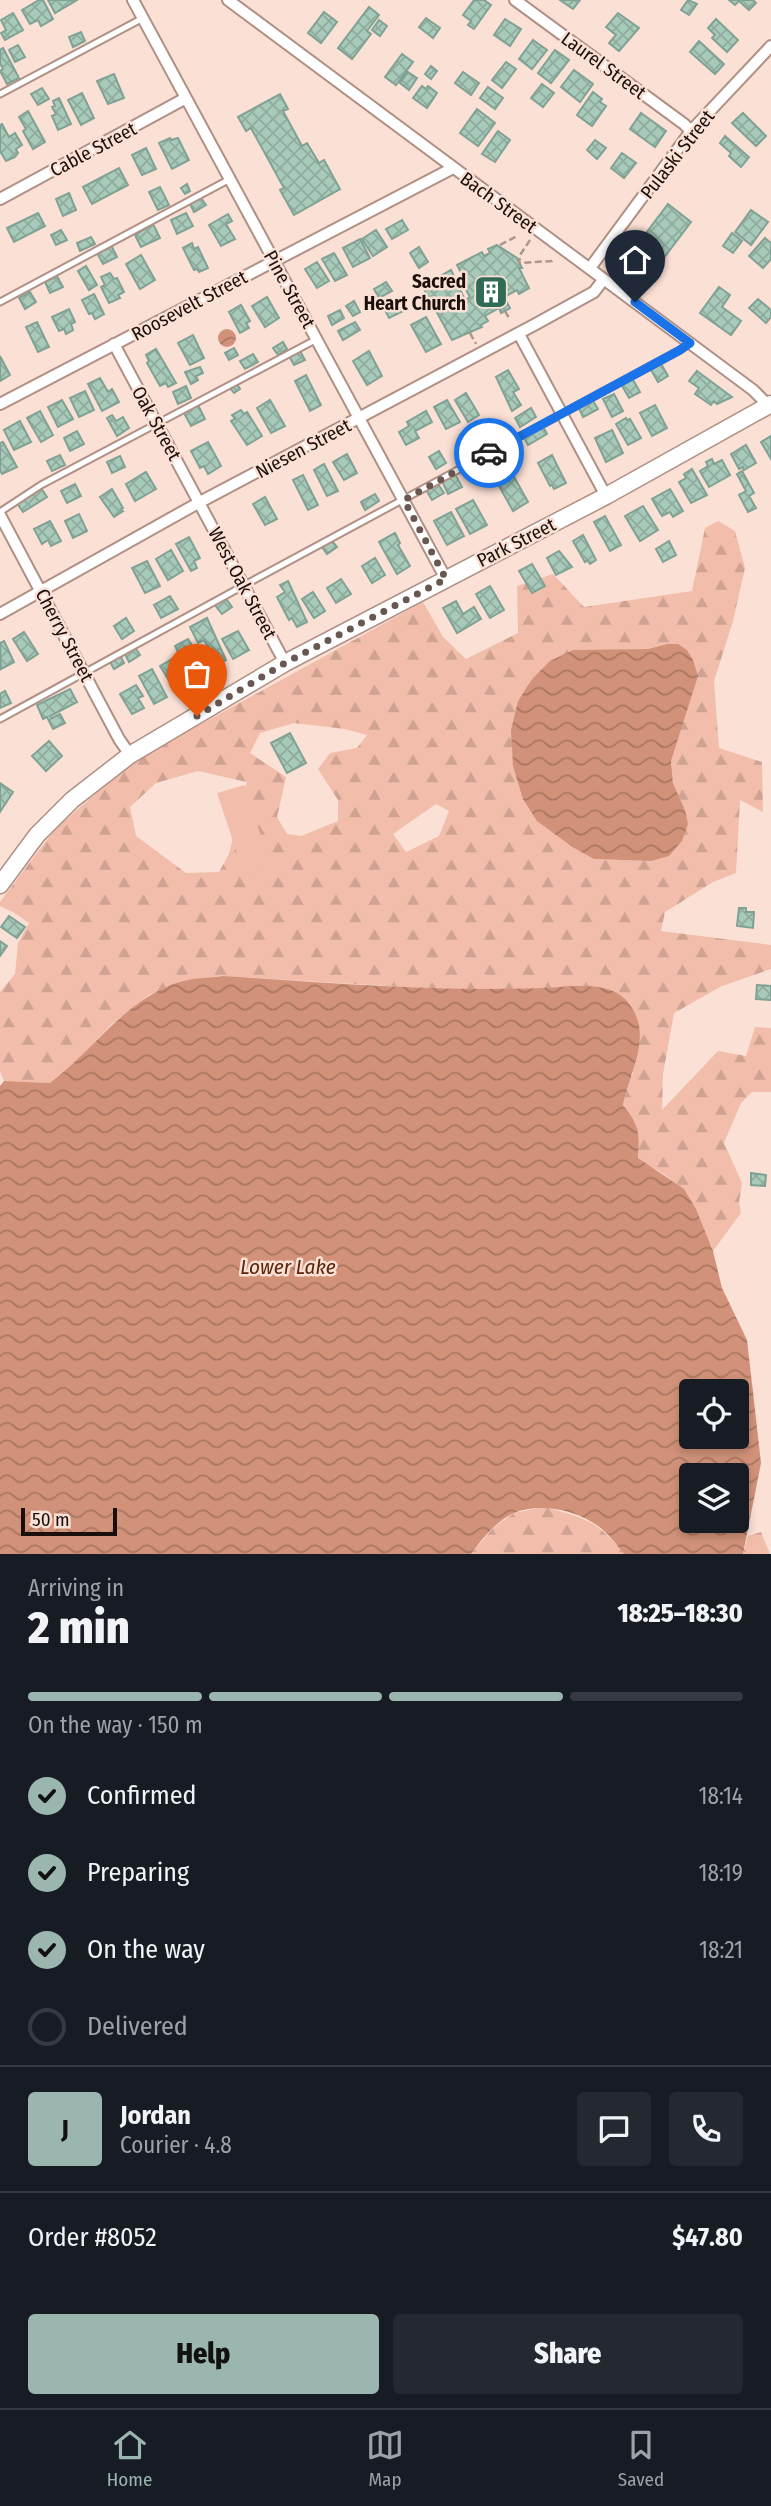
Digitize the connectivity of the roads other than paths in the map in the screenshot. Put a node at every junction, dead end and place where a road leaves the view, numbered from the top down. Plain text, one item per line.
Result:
1 (134, 0) edge
2 (228, 0) edge
3 (515, 0) edge
4 (143, 18) junction
5 (771, 46) edge
6 (0, 94) edge
7 (186, 98) junction
8 (691, 131) junction
9 (453, 168) junction
10 (230, 179) junction
11 (0, 199) edge
12 (274, 260) junction
13 (590, 268) junction
14 (603, 280) junction
15 (0, 302) edge
16 (519, 334) junction
17 (317, 339) junction
18 (690, 343) junction
19 (114, 344) junction
20 (0, 404) edge
21 (770, 405) edge
22 (562, 413) junction
23 (360, 418) junction
24 (158, 425) junction
25 (607, 496) junction
26 (404, 500) junction
27 (201, 502) junction
28 (0, 514) edge
29 (446, 579) junction
30 (243, 584) junction
31 (41, 592) junction
32 (0, 614) edge
33 (285, 663) junction
34 (85, 672) junction
35 (0, 719) edge
36 (130, 755) junction
37 (0, 885) edge

1 - 4 street, Pine Street
2 - 9 street, Bach Street
3 - 8 street, Laurel Street
4 - 6 lane
4 - 7 street, Pine Street
5 - 8 street, Pulaski Street
7 - 10 street, Pine Street
7 - 11 street, Cable Street
8 - 13 street, Pulaski Street
9 - 12 street, Roosevelt Street
9 - 13 street, Bach Street
10 - 12 street, Pine Street
10 - 15 lane
12 - 17 street, Pine Street
12 - 19 street, Roosevelt Street
13 - 14 street, Bach Street
14 - 16 street, Niesen Street
14 - 18 street, Bach Street
16 - 22 street
16 - 23 street, Niesen Street
17 - 23 street, Pine Street
17 - 24 lane
18 - 21 street, Bach Street
18 - 22 lane
19 - 20 street, Roosevelt Street
19 - 24 street, Oak Street
21 - 25 street, Park Street
22 - 25 street
22 - 26 lane
23 - 26 street, Pine Street
23 - 27 street, Niesen Street
24 - 27 street, Oak Street
24 - 28 lane
25 - 29 street, Park Street
26 - 29 street, Pine Street
26 - 30 lane
27 - 30 street, West Oak Street
27 - 31 street, Niesen Street
28 - 31 street, Cherry Street
29 - 33 street, Park Street
30 - 33 street, West Oak Street
30 - 34 lane
31 - 32 street, Niesen Street
31 - 34 street, Cherry Street
33 - 36 street, Park Street
34 - 35 lane
34 - 36 street, Cherry Street
36 - 37 street, Park Street

